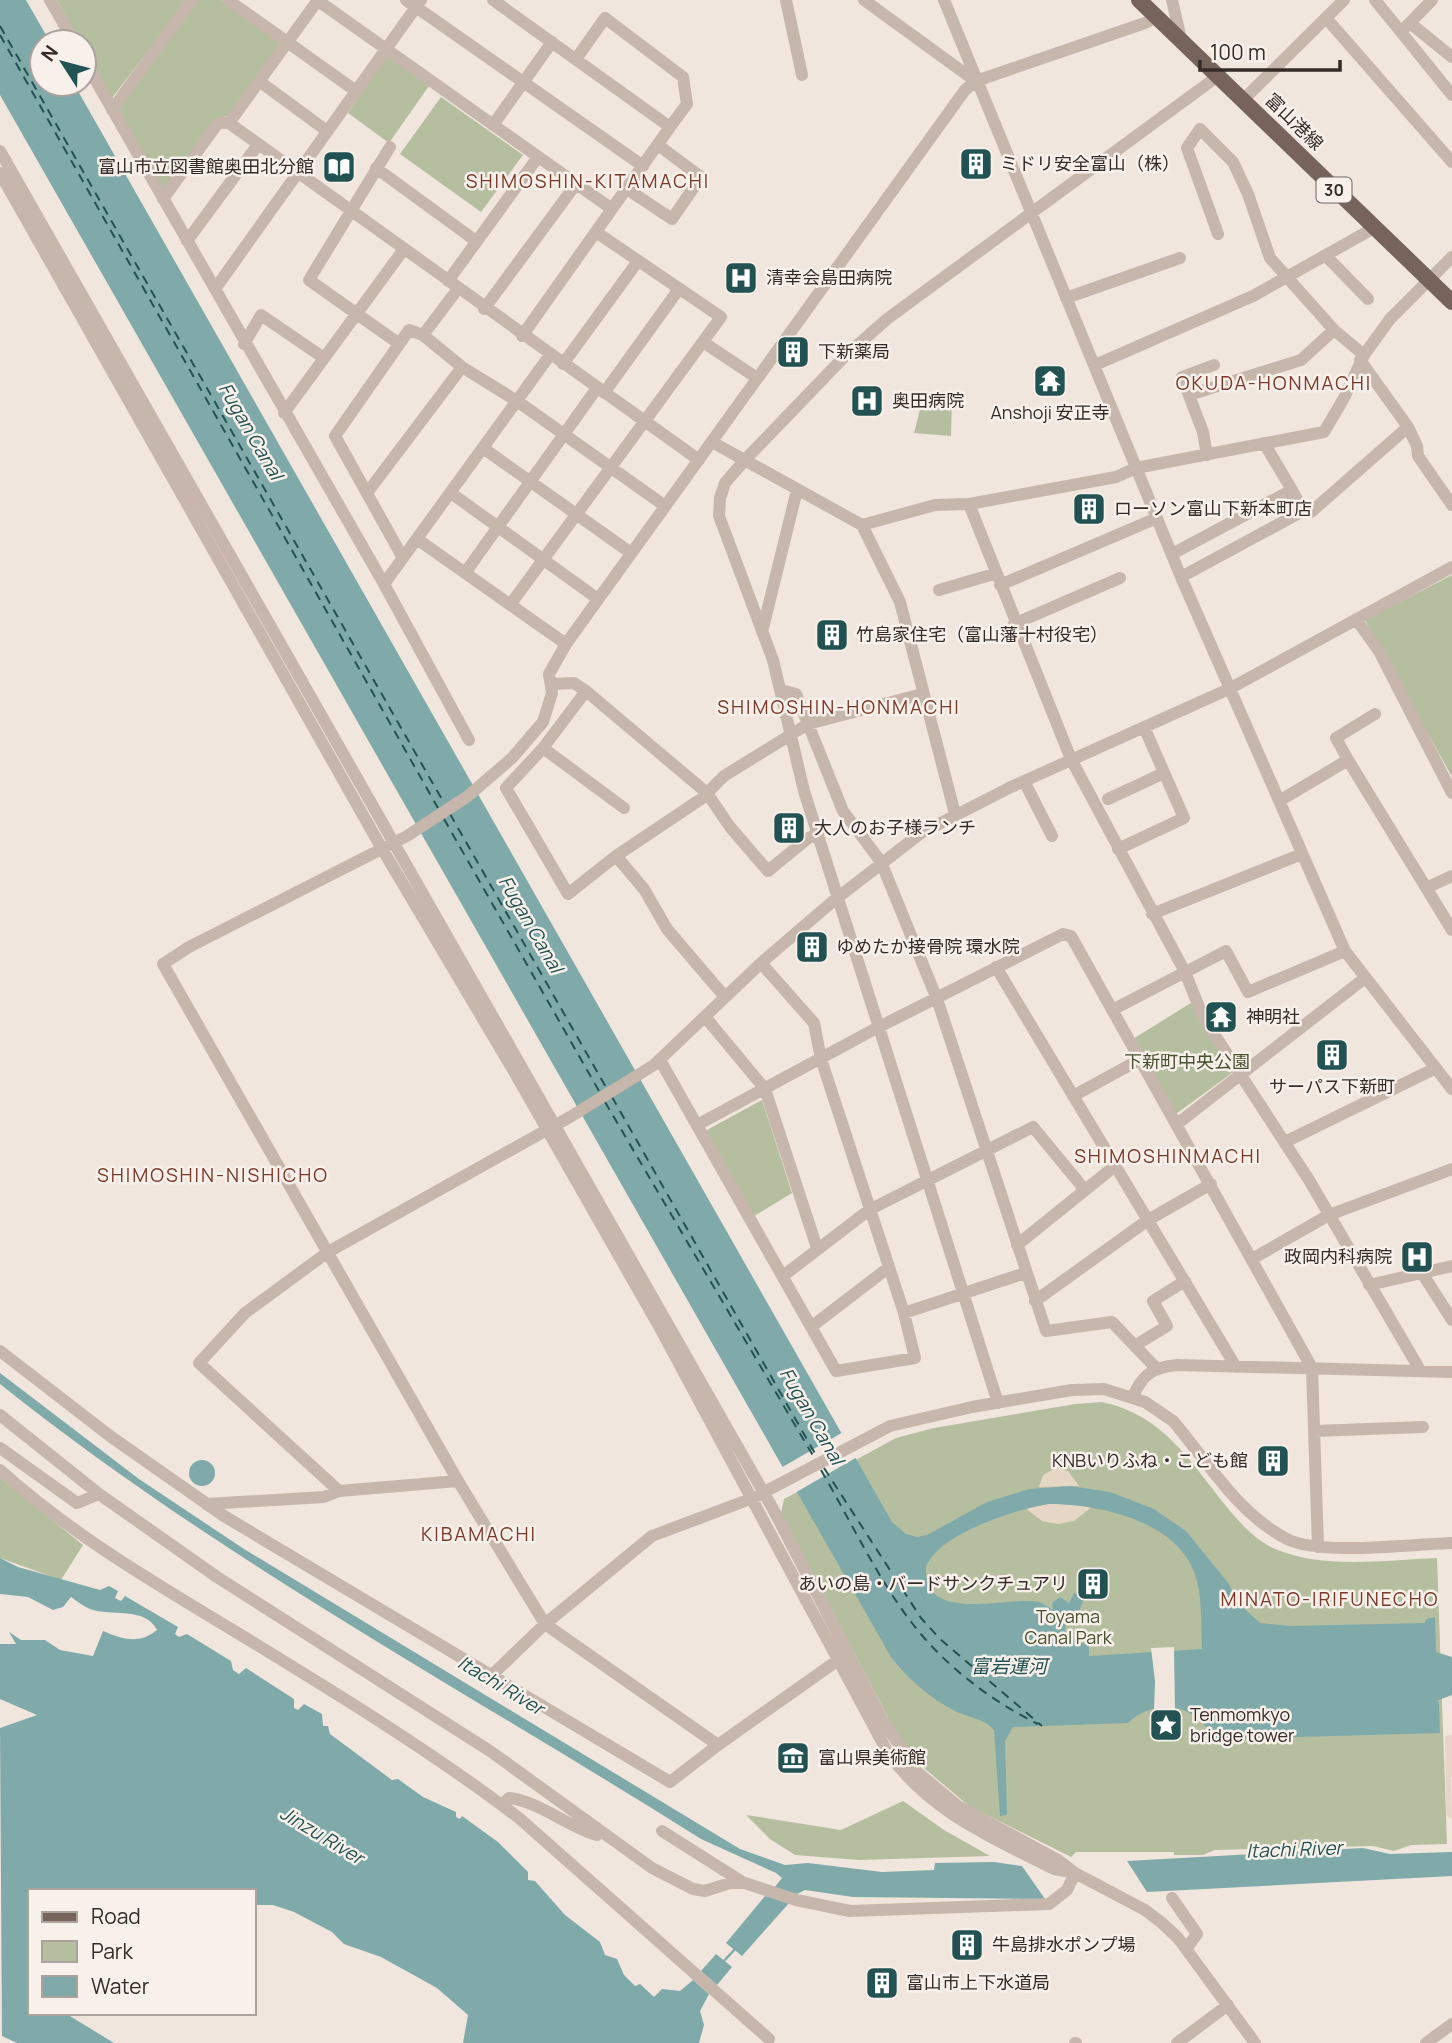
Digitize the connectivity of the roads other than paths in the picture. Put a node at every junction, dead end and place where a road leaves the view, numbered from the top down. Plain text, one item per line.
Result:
1 (50, 0) edge
2 (192, 0) edge
3 (228, 0) edge
4 (317, 0) edge
5 (493, 0) edge
6 (786, 0) edge
7 (864, 0) edge
8 (944, 0) edge
9 (1139, 0) edge
10 (1172, 0) edge
11 (1345, 0) edge
12 (1375, 0) edge
13 (1432, 0) edge
14 (414, 2) edge
15 (1157, 17) junction
16 (1326, 18) junction
17 (1406, 27) junction
18 (66, 28) edge
19 (1181, 40) junction
20 (288, 42) junction
21 (552, 42) junction
22 (386, 49) junction
23 (1452, 57) edge
24 (576, 59) junction
25 (802, 75) dead end
26 (1218, 76) junction
27 (259, 81) junction
28 (976, 81) junction
29 (523, 83) junction
30 (98, 85) edge
31 (356, 90) junction
32 (1452, 95) edge
33 (1243, 100) junction
34 (112, 110) junction
35 (229, 123) junction
36 (493, 125) junction
37 (670, 127) junction
38 (327, 131) junction
39 (658, 145) junction
40 (257, 146) junction
41 (390, 147) dead end
42 (0, 151) edge
43 (538, 157) junction
44 (1452, 162) edge
45 (643, 166) junction
46 (376, 168) junction
47 (0, 173) edge
48 (298, 173) junction
49 (576, 184) junction
50 (626, 189) junction
51 (163, 199) junction
52 (612, 209) junction
53 (353, 212) junction
54 (1030, 213) junction
55 (1374, 228) junction
56 (596, 232) junction
57 (1218, 234) dead end
58 (187, 241) junction
59 (476, 241) junction
60 (404, 249) junction
61 (1325, 256) junction
62 (1452, 257) edge
63 (1180, 258) dead end
64 (638, 261) junction
65 (1285, 278) junction
66 (1428, 279) junction
67 (453, 285) junction
68 (215, 289) junction
69 (679, 289) junction
70 (1066, 298) junction
71 (1368, 299) dead end
72 (1452, 302) edge
73 (484, 309) junction
74 (355, 314) junction
75 (1334, 330) junction
76 (423, 335) junction
77 (522, 335) junction
78 (702, 342) junction
79 (398, 343) junction
80 (244, 344) junction
81 (550, 355) junction
82 (324, 358) junction
83 (1362, 358) junction
84 (563, 364) junction
85 (1095, 365) junction
86 (1214, 365) dead end
87 (462, 367) junction
88 (757, 378) junction
89 (600, 391) junction
90 (1189, 395) junction
91 (517, 401) junction
92 (284, 413) junction
93 (644, 421) junction
94 (1408, 427) junction
95 (564, 435) junction
96 (712, 442) junction
97 (1264, 443) junction
98 (483, 448) junction
99 (1207, 455) junction
100 (699, 460) junction
101 (744, 461) junction
102 (611, 468) junction
103 (1136, 468) junction
104 (531, 481) junction
105 (797, 490) junction
106 (1292, 490) junction
107 (367, 493) junction
108 (451, 493) junction
109 (969, 504) junction
110 (1452, 505) edge
111 (665, 506) junction
112 (1303, 512) junction
113 (577, 514) junction
114 (1157, 518) junction
115 (862, 525) junction
116 (498, 527) junction
117 (417, 539) junction
118 (631, 553) junction
119 (1172, 555) junction
120 (403, 558) junction
121 (544, 560) junction
122 (1452, 567) edge
123 (465, 573) junction
124 (1181, 577) junction
125 (1120, 578) dead end
126 (997, 579) junction
127 (384, 584) junction
128 (939, 590) dead end
129 (598, 599) junction
130 (510, 605) junction
131 (1356, 619) junction
132 (1014, 624) junction
133 (762, 632) junction
134 (566, 644) junction
135 (551, 684) junction
136 (1229, 689) junction
137 (781, 690) junction
138 (586, 691) junction
139 (922, 694) junction
140 (1375, 713) dead end
141 (808, 724) junction
142 (1144, 727) junction
143 (791, 733) junction
144 (470, 740) dead end
145 (543, 748) junction
146 (1071, 759) junction
147 (1348, 760) junction
148 (1164, 773) junction
149 (1024, 780) junction
150 (707, 793) junction
151 (1452, 793) edge
152 (1108, 799) dead end
153 (1279, 801) junction
154 (624, 808) dead end
155 (955, 814) junction
156 (818, 833) junction
157 (1052, 836) dead end
158 (387, 845) junction
159 (1118, 849) junction
160 (1302, 854) junction
161 (617, 856) junction
162 (881, 862) junction
163 (1452, 876) edge
164 (1426, 888) junction
165 (839, 896) junction
166 (1153, 914) junction
167 (1452, 929) edge
168 (1345, 951) junction
169 (761, 962) junction
170 (996, 967) junction
171 (1185, 972) junction
172 (1365, 978) junction
173 (725, 997) junction
174 (937, 999) junction
175 (1112, 1010) junction
176 (706, 1018) junction
177 (880, 1027) junction
178 (821, 1059) junction
179 (660, 1060) junction
180 (1139, 1060) junction
181 (1436, 1068) junction
182 (1244, 1075) junction
183 (765, 1089) junction
184 (1452, 1089) edge
185 (1073, 1096) junction
186 (1177, 1124) junction
187 (697, 1125) junction
188 (551, 1127) junction
189 (1285, 1142) junction
190 (986, 1149) junction
191 (1115, 1166) junction
192 (1452, 1169) edge
193 (929, 1178) junction
194 (1211, 1184) junction
195 (1085, 1190) junction
196 (869, 1210) junction
197 (1329, 1215) junction
198 (1148, 1220) junction
199 (1017, 1245) junction
200 (817, 1248) junction
201 (328, 1252) junction
202 (1252, 1259) junction
203 (1452, 1266) edge
204 (888, 1268) junction
205 (1026, 1273) junction
206 (1422, 1273) junction
207 (783, 1276) junction
208 (1185, 1281) junction
209 (1369, 1285) junction
210 (965, 1294) junction
211 (1035, 1301) junction
212 (904, 1313) junction
213 (1452, 1320) edge
214 (811, 1327) junction
215 (1136, 1345) junction
216 (0, 1351) edge
217 (1155, 1367) junction
218 (1236, 1367) junction
219 (1312, 1368) junction
220 (1420, 1370) junction
221 (1452, 1372) edge
222 (1133, 1397) junction
223 (998, 1403) junction
224 (0, 1415) edge
225 (1423, 1427) dead end
226 (1314, 1431) junction
227 (0, 1448) edge
228 (0, 1470) edge
229 (458, 1481) junction
230 (339, 1491) junction
231 (99, 1494) junction
232 (758, 1496) junction
233 (206, 1504) junction
234 (1452, 1543) edge
235 (1318, 1547) junction
236 (545, 1625) junction
237 (842, 1655) junction
238 (491, 1676) junction
239 (718, 1745) junction
240 (502, 1805) junction
241 (662, 1831) dead end
242 (604, 1837) junction
243 (1081, 1876) junction
244 (745, 1883) junction
245 (1172, 1898) dead end
246 (1186, 1949) junction
247 (1228, 2005) junction
248 (1452, 2024) edge
249 (768, 2039) dead end
250 (1431, 2041) edge
251 (1177, 2043) edge
252 (1255, 2043) edge

1 - 18 street
2 - 34 street
3 - 20 street
4 - 20 street
4 - 22 street
5 - 21 street
6 - 25 street
7 - 28 street
8 - 28 street
9 - 15 main road, 富山港線 / 30
10 - 19 street
11 - 16 street
12 - 17 street
13 - 17 street
14 - 22 street
14 - 29 street
15 - 19 main road, 富山港線 / 30
15 - 28 street
16 - 33 street
16 - 44 street
17 - 23 street
17 - 32 street
19 - 26 main road, 富山港線 / 30
20 - 27 street
20 - 31 street
21 - 24 street
21 - 29 street
22 - 31 street
22 - 36 street
24 - 37 street
24 - 37 street
26 - 33 main road, 富山港線 / 30
26 - 54 street
27 - 35 street
27 - 38 street
28 - 54 street
28 - 88 street
29 - 36 street
29 - 45 street
30 - 34 street
31 - 38 street
33 - 55 main road, 富山港線 / 30
34 - 51 street
35 - 40 street
35 - 51 street
36 - 43 street
37 - 39 street
38 - 48 street
39 - 45 street
39 - 50 street
40 - 48 street
40 - 58 street
41 - 46 street
42 - 158 street
43 - 49 street
43 - 59 street
45 - 50 street
46 - 53 street
46 - 59 street
47 - 158 street
48 - 53 street
48 - 68 street
49 - 52 street
49 - 73 street
50 - 52 street
51 - 58 street
52 - 56 street
53 - 60 street
53 - 74 street
54 - 70 street
54 - 101 street
55 - 61 street
55 - 66 main road, 富山港線 / 30
56 - 64 street
56 - 77 street
57 - 65 street
58 - 68 street
59 - 67 street
60 - 67 street
60 - 74 street
61 - 65 street
61 - 71 street
62 - 66 street
63 - 70 street
64 - 69 street
64 - 84 street
65 - 75 street
65 - 85 street
66 - 72 main road, 富山港線 / 30
66 - 83 street
67 - 73 street
67 - 76 street
68 - 80 street
69 - 78 street
69 - 89 street
70 - 85 street
73 - 77 street
74 - 79 street
74 - 82 street
75 - 83 street
75 - 90 street
76 - 79 street
76 - 87 street
77 - 81 street
78 - 88 street
78 - 93 street
79 - 107 street
80 - 82 street
80 - 92 street
81 - 84 street
81 - 91 street
82 - 92 street
83 - 94 street
83 - 97 street
84 - 89 street
85 - 103 street
86 - 90 street
87 - 91 street
87 - 107 street
88 - 96 street
89 - 93 street
89 - 95 street
90 - 99 street
91 - 95 street
91 - 98 street
92 - 127 street
93 - 100 street
93 - 102 street
94 - 110 street
94 - 112 street
95 - 102 street
95 - 104 street
96 - 100 street
96 - 101 street
97 - 99 street
97 - 106 street
98 - 104 street
98 - 108 street
99 - 103 street
100 - 111 street
101 - 105 street
101 - 133 street
102 - 111 street
102 - 113 street
103 - 109 street
103 - 114 street
104 - 113 street
104 - 116 street
105 - 115 street
105 - 133 street
106 - 112 street
106 - 119 street
107 - 120 street
108 - 116 street
108 - 117 street
109 - 115 street
109 - 126 street
111 - 118 street
112 - 124 street
113 - 118 street
113 - 121 street
114 - 119 street
114 - 126 street
115 - 139 street
116 - 121 street
116 - 123 street
117 - 120 street
117 - 123 street
118 - 129 street
119 - 124 street
120 - 127 street
121 - 129 street
121 - 130 street
122 - 131 street
123 - 130 street
124 - 136 street
125 - 132 street
126 - 128 street
126 - 132 street
127 - 144 street
129 - 134 street
130 - 134 street
131 - 136 street
131 - 151 street
132 - 146 street
133 - 137 street
134 - 135 street
135 - 138 street
135 - 158 street
136 - 142 street
136 - 153 street
137 - 141 street
137 - 143 street
138 - 145 street
138 - 150 street
139 - 141 street
139 - 155 street
140 - 147 street
141 - 143 street
141 - 162 street
142 - 146 street
142 - 148 street
143 - 150 street
143 - 156 street
145 - 154 street
145 - 161 street
146 - 149 street
146 - 159 street
147 - 153 street
147 - 164 street
148 - 152 street
148 - 159 street
149 - 155 street
149 - 157 street
150 - 156 street
150 - 161 street
153 - 160 street
155 - 162 street
156 - 165 street
158 - 188 street
158 - 201 street
159 - 166 street
160 - 166 street
160 - 168 street
161 - 173 street
162 - 165 street
162 - 174 street
163 - 164 street
164 - 167 street
165 - 169 street
165 - 177 street
166 - 171 street
168 - 171 street
168 - 172 street
169 - 173 street
169 - 178 street
170 - 174 street
170 - 175 street
170 - 185 street
171 - 175 street
171 - 182 street
172 - 181 street
172 - 182 street
173 - 176 street
174 - 177 street
174 - 190 street
175 - 180 street
176 - 179 street
176 - 183 street
177 - 178 street
177 - 193 street
178 - 183 street
178 - 196 street
179 - 187 street
179 - 188 street
180 - 185 street
180 - 186 street
181 - 184 street
181 - 189 street
182 - 186 street
182 - 189 street
183 - 187 street
183 - 200 street
185 - 191 street
186 - 194 street
187 - 207 street
188 - 201 street
188 - 232 street
189 - 197 street
190 - 193 street
190 - 195 street
190 - 199 street
191 - 195 street
191 - 198 street
192 - 197 street
193 - 196 street
193 - 210 street
194 - 198 street
194 - 202 street
195 - 199 street
196 - 200 street
196 - 204 street
197 - 202 street
197 - 209 street
198 - 208 street
198 - 211 street
199 - 205 street
200 - 207 street
201 - 229 street
201 - 230 street
202 - 219 street
203 - 206 street
204 - 212 street
204 - 214 street
205 - 210 street
205 - 211 street
206 - 209 street
206 - 213 street
207 - 214 street
208 - 215 street
208 - 218 street
209 - 220 street
210 - 212 street
210 - 223 street
211 - 215 street
212 - 214 street
215 - 217 street
216 - 233 street
217 - 218 street
217 - 222 street
218 - 219 street
219 - 220 street
219 - 226 street
220 - 221 street
222 - 223 street
222 - 235 street
223 - 232 street
224 - 231 street
225 - 226 street
226 - 235 street
227 - 231 street
228 - 240 street
229 - 230 street
229 - 236 street
230 - 233 street
231 - 242 street
232 - 236 street
232 - 237 street
233 - 238 street
234 - 235 street
236 - 238 street
236 - 239 street
237 - 239 street
237 - 243 street
238 - 239 street
240 - 242 street
240 - 249 street
241 - 244 street
242 - 244 street
243 - 244 street
243 - 246 street
245 - 246 street
246 - 247 street
247 - 251 street
247 - 252 street
248 - 250 street

